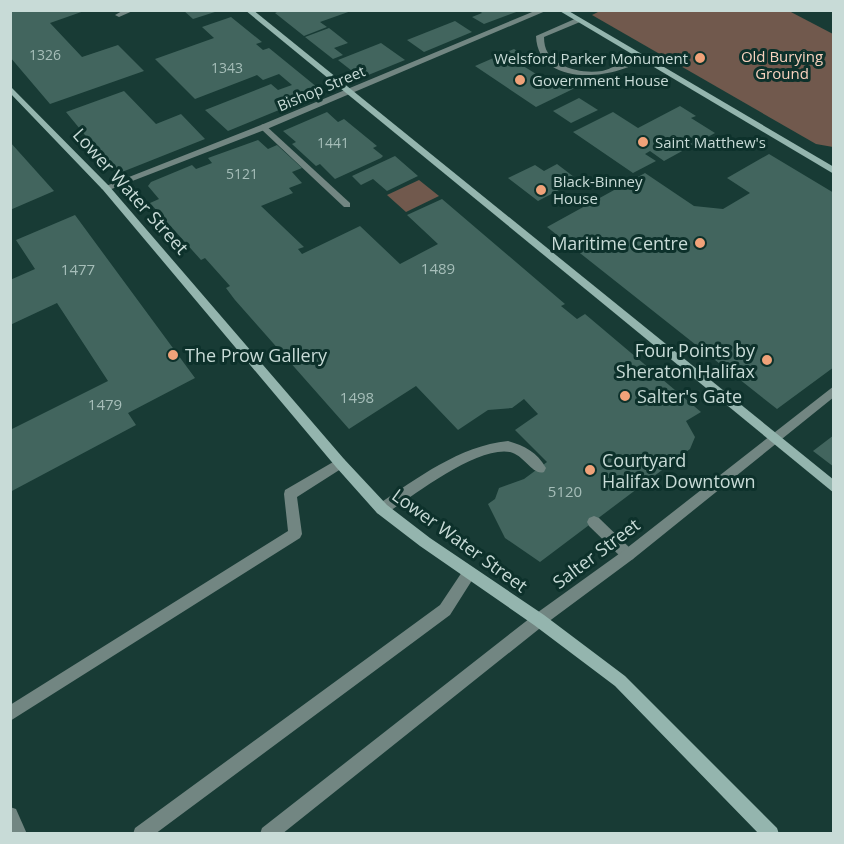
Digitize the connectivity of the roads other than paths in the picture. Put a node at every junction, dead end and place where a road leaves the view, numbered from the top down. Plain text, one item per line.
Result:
1 (132, 10) edge
2 (248, 10) edge
3 (545, 10) edge
4 (561, 10) edge
5 (118, 15) dead end
6 (577, 20) junction
7 (642, 57) junction
8 (346, 92) junction
9 (12, 93) edge
10 (264, 127) junction
11 (834, 171) edge
12 (106, 188) junction
13 (346, 205) dead end
14 (834, 390) edge
15 (771, 438) junction
16 (340, 463) junction
17 (540, 468) dead end
18 (834, 488) edge
19 (382, 509) junction
20 (594, 522) dead end
21 (628, 555) junction
22 (470, 574) junction
23 (539, 620) junction
24 (10, 714) edge
25 (10, 815) edge
26 (19, 834) edge
27 (141, 834) edge
28 (268, 834) edge
29 (771, 834) edge

1 - 5 street
2 - 8 street
3 - 8 street, Bishop Street
4 - 6 street
6 - 7 street
6 - 7 street
7 - 11 street
8 - 10 street, Bishop Street
8 - 15 street
9 - 12 street, Lower Water Street
10 - 12 street, Bishop Street
10 - 13 street
12 - 16 street, Lower Water Street
14 - 15 street, Salter Street
15 - 18 street
15 - 21 street, Salter Street
16 - 19 street, Lower Water Street
16 - 24 street
17 - 19 street
19 - 22 street, Lower Water Street
20 - 21 street
21 - 23 street, Salter Street
22 - 23 street, Lower Water Street
22 - 27 street
23 - 28 street, Salter Street
23 - 29 street, Lower Water Street
25 - 26 street

